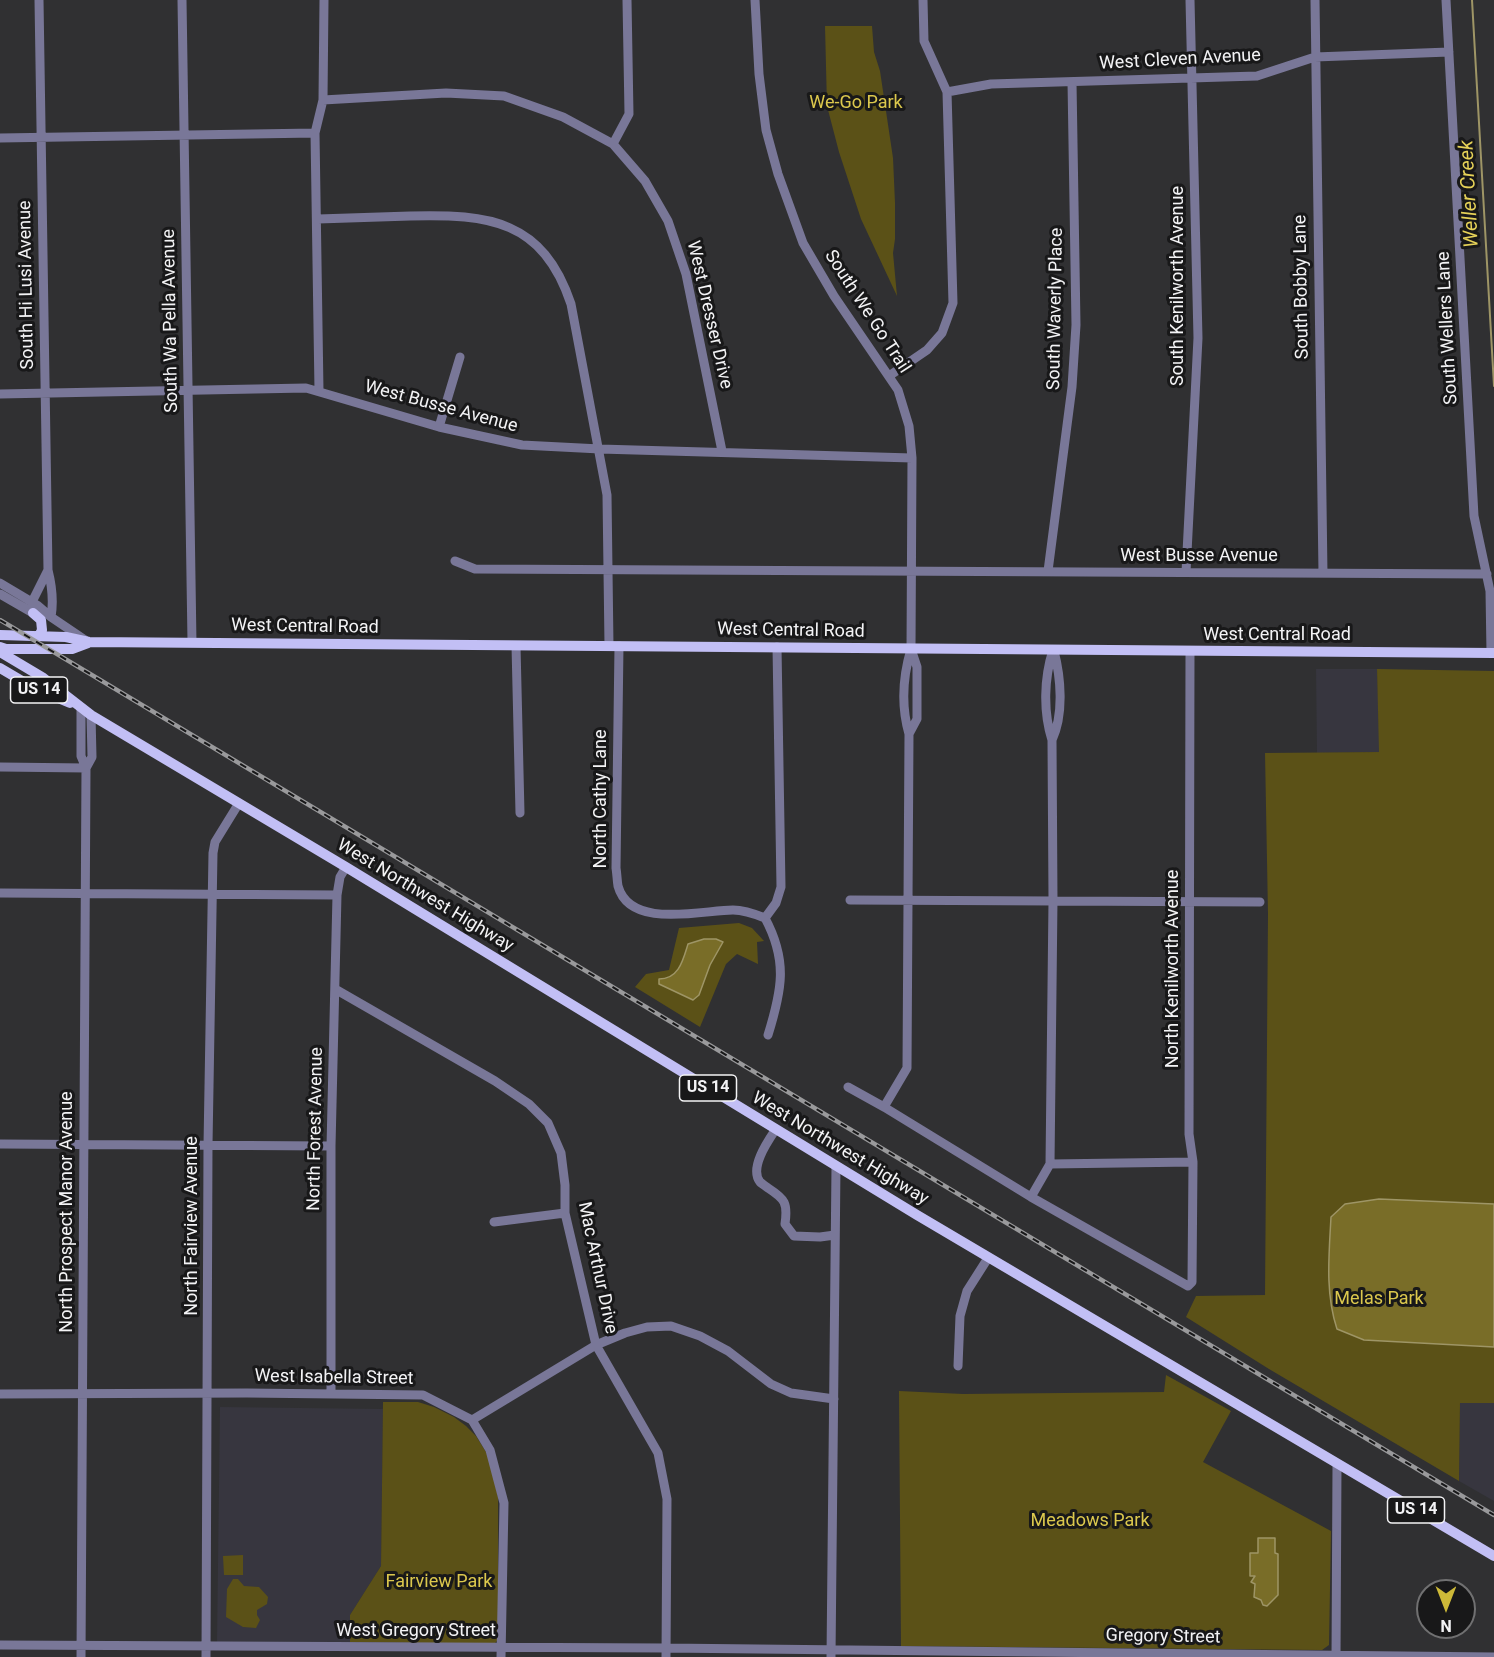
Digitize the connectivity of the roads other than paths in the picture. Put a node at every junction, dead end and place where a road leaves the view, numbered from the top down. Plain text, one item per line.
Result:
1 (39, 0) edge
2 (182, 0) edge
3 (324, 0) edge
4 (627, 0) edge
5 (755, 0) edge
6 (923, 0) edge
7 (1190, 0) edge
8 (1315, 0) edge
9 (1446, 0) edge
10 (1449, 52) junction
11 (1315, 57) junction
12 (1192, 77) junction
13 (1072, 82) junction
14 (947, 92) junction
15 (323, 100) junction
16 (315, 133) junction
17 (184, 136) junction
18 (0, 138) edge
19 (42, 138) junction
20 (613, 144) junction
21 (318, 219) junction
22 (460, 357) dead end
23 (889, 376) junction
24 (189, 390) junction
25 (320, 391) junction
26 (0, 394) edge
27 (45, 394) junction
28 (440, 427) junction
29 (600, 449) junction
30 (722, 451) junction
31 (912, 458) junction
32 (455, 561) dead end
33 (48, 570) junction
34 (608, 570) junction
35 (911, 570) junction
36 (1048, 572) junction
37 (1186, 572) junction
38 (1323, 573) junction
39 (1487, 574) junction
40 (0, 583) edge
41 (0, 594) edge
42 (32, 608) junction
43 (51, 617) junction
44 (0, 636) edge
45 (39, 636) junction
46 (88, 642) junction
47 (192, 642) junction
48 (516, 646) junction
49 (614, 646) junction
50 (0, 647) edge
51 (777, 647) junction
52 (30, 649) junction
53 (911, 649) junction
54 (1053, 650) junction
55 (1190, 651) junction
56 (0, 652) edge
57 (1493, 653) edge
58 (24, 666) junction
59 (0, 668) edge
60 (81, 708) junction
61 (91, 715) junction
62 (0, 767) edge
63 (86, 768) junction
64 (239, 803) junction
65 (520, 813) dead end
66 (346, 867) junction
67 (0, 892) edge
68 (86, 893) junction
69 (211, 894) junction
70 (337, 895) junction
71 (909, 899) junction
72 (850, 900) dead end
73 (1053, 900) junction
74 (1190, 902) junction
75 (1260, 902) dead end
76 (765, 918) junction
77 (335, 989) junction
78 (768, 1035) dead end
79 (848, 1087) dead end
80 (884, 1107) junction
81 (776, 1129) junction
82 (0, 1144) edge
83 (84, 1144) junction
84 (208, 1145) junction
85 (331, 1146) junction
86 (1193, 1162) junction
87 (1050, 1164) junction
88 (836, 1166) junction
89 (1031, 1197) junction
90 (565, 1214) junction
91 (494, 1222) dead end
92 (836, 1235) junction
93 (988, 1258) junction
94 (596, 1345) junction
95 (958, 1366) dead end
96 (0, 1394) edge
97 (208, 1394) junction
98 (331, 1394) junction
99 (83, 1395) junction
100 (834, 1400) junction
101 (472, 1420) junction
102 (1337, 1464) junction
103 (1494, 1556) edge
104 (0, 1645) edge
105 (81, 1646) junction
106 (206, 1647) junction
107 (330, 1652) edge
108 (501, 1652) edge
109 (666, 1652) edge
110 (831, 1654) edge
111 (958, 1654) edge
112 (1085, 1655) edge
113 (1209, 1655) edge
114 (1336, 1656) edge
115 (81, 1657) edge
116 (206, 1657) edge
117 (1460, 1657) edge
118 (1494, 1657) edge

1 - 19 street, South Hi Lusi Avenue
2 - 17 street, South Wa Pella Avenue
3 - 15 street
4 - 20 street
5 - 23 street, South We Go Trail
6 - 14 street
7 - 12 street, South Kenilworth Avenue
8 - 11 street, South Bobby Lane
9 - 10 street, South Wellers Lane
10 - 11 street, West Cleven Avenue
10 - 39 street, South Wellers Lane
11 - 12 street, West Cleven Avenue
11 - 38 street, South Bobby Lane
12 - 13 street, West Cleven Avenue
12 - 37 street, South Kenilworth Avenue
13 - 14 street, West Cleven Avenue
13 - 36 street, South Waverly Place
14 - 23 street
15 - 16 street
15 - 20 street, West Dresser Drive
16 - 17 street
16 - 21 street
17 - 19 street
17 - 24 street, South Wa Pella Avenue
18 - 19 street
19 - 27 street, South Hi Lusi Avenue
20 - 30 street, West Dresser Drive
21 - 25 street
21 - 29 street, North Cathy Lane
22 - 28 street
23 - 31 street, South We Go Trail
24 - 25 street, West Busse Avenue
24 - 27 street, West Busse Avenue
24 - 47 street, South Wa Pella Avenue
25 - 28 street, West Busse Avenue
26 - 27 street, West Busse Avenue
27 - 33 street, South Hi Lusi Avenue
28 - 29 street, West Busse Avenue
29 - 30 street, West Busse Avenue
29 - 34 street, North Cathy Lane
30 - 31 street, West Busse Avenue
31 - 35 street, South We Go Trail
32 - 34 street, West Busse Avenue
33 - 42 street, South Hi Lusi Avenue
33 - 43 street, South Hi Lusi Avenue
34 - 35 street, West Busse Avenue
34 - 49 street, North Cathy Lane
35 - 36 street, West Busse Avenue
35 - 53 street, South We Go Trail
36 - 37 street, West Busse Avenue
37 - 38 street, West Busse Avenue
38 - 39 street, West Busse Avenue
39 - 57 street, South Wellers Lane
40 - 42 street
41 - 42 street
42 - 43 street
42 - 45 main road
43 - 46 street
44 - 45 main road, West Central Road
45 - 46 main road, West Central Road
46 - 47 main road, West Central Road
46 - 52 main road, West Central Road
47 - 48 main road, West Central Road
48 - 49 main road, West Central Road
48 - 65 street
49 - 51 main road, West Central Road
49 - 76 street, North Cathy Lane
50 - 52 main road, West Central Road
51 - 53 main road, West Central Road
51 - 76 street
52 - 58 main road
53 - 54 main road, West Central Road
53 - 71 street, South We Go Trail
54 - 55 main road, West Central Road
54 - 73 street
55 - 57 main road, West Central Road
55 - 74 street, North Kenilworth Avenue
56 - 58 main road, West Northwest Highway / US 14
58 - 60 main road, West Northwest Highway / US 14
59 - 60 main road, West Northwest Highway / US 14
60 - 61 main road, West Northwest Highway / US 14
60 - 63 street, North Prospect Manor Avenue
61 - 63 street, North Prospect Manor Avenue
61 - 64 main road, West Northwest Highway / US 14
62 - 63 street
63 - 68 street, North Prospect Manor Avenue
64 - 66 main road, West Northwest Highway / US 14
64 - 69 street, North Fairview Avenue
66 - 70 street, North Forest Avenue
66 - 81 main road, West Northwest Highway / US 14
67 - 68 street
68 - 69 street
68 - 83 street, North Prospect Manor Avenue
69 - 70 street
69 - 84 street, North Fairview Avenue
70 - 77 street, North Forest Avenue
71 - 72 street
71 - 73 street
71 - 80 street, South We Go Trail
73 - 74 street
73 - 87 street
74 - 75 street
74 - 86 street, North Kenilworth Avenue
76 - 78 street
77 - 85 street, North Forest Avenue
77 - 90 street, Mac Arthur Drive
79 - 80 street
80 - 89 street
81 - 88 main road, West Northwest Highway / US 14
81 - 92 street
82 - 83 street
83 - 84 street
83 - 99 street, North Prospect Manor Avenue
84 - 85 street
84 - 97 street, North Fairview Avenue
85 - 98 street, North Forest Avenue
86 - 87 street
86 - 89 street, North Kenilworth Avenue
87 - 89 street
88 - 92 street
88 - 93 main road, West Northwest Highway / US 14
90 - 91 street
90 - 94 street, Mac Arthur Drive
92 - 100 street
93 - 95 street
93 - 102 main road, West Northwest Highway / US 14
94 - 100 street
94 - 101 street
94 - 109 street, Mac Arthur Drive
96 - 99 street, West Isabella Street
97 - 98 street, West Isabella Street
97 - 99 street, West Isabella Street
97 - 106 street, North Fairview Avenue
98 - 101 street, West Isabella Street
99 - 105 street, North Prospect Manor Avenue
100 - 110 street
101 - 108 street
102 - 103 main road, US 14
102 - 114 street
104 - 105 street, West Gregory Street
105 - 106 street, West Gregory Street
105 - 115 street, North Prospect Manor Avenue
106 - 107 street, West Gregory Street
106 - 116 street, North Fairview Avenue
107 - 108 street, West Gregory Street
108 - 109 street, West Gregory Street
109 - 110 street, West Gregory Street
110 - 111 street, Gregory Street
111 - 112 street, Gregory Street
112 - 113 street, Gregory Street
113 - 114 street, Gregory Street
114 - 117 street, Gregory Street
117 - 118 street, Gregory Street

